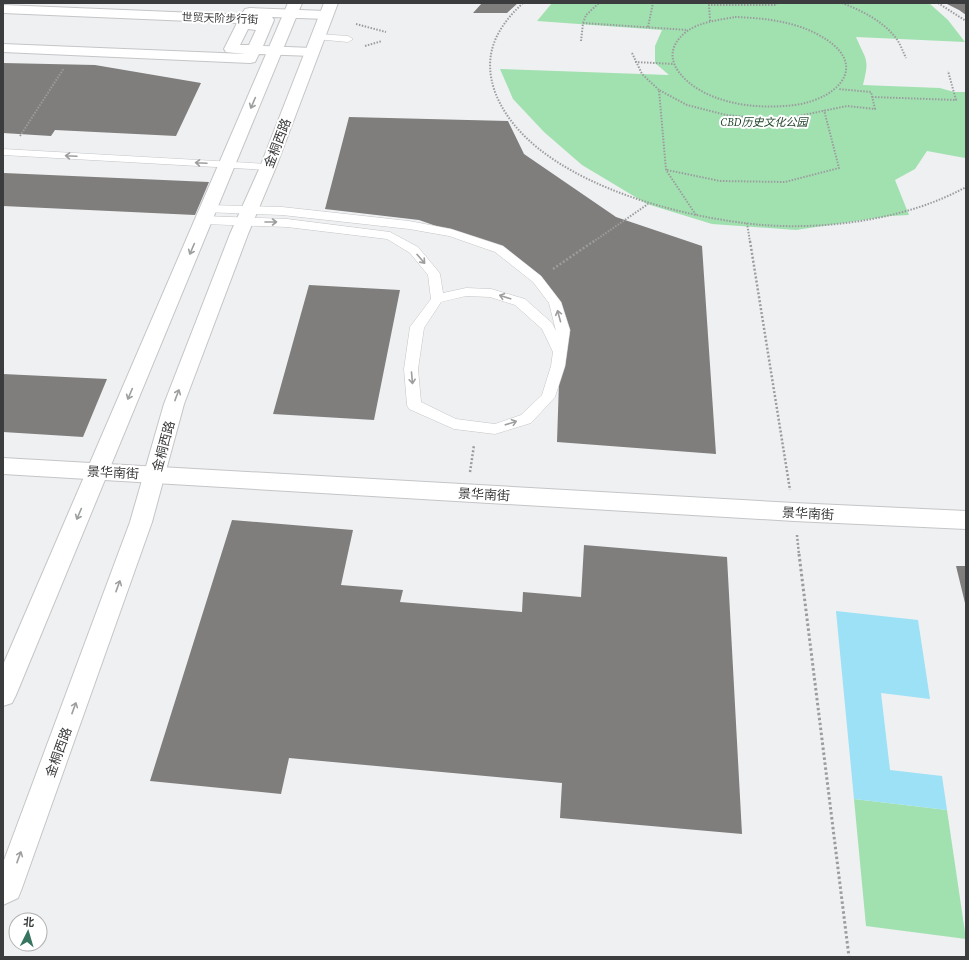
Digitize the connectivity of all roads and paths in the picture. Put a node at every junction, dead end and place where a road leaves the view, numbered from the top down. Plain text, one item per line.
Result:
1 (523, 3) edge
2 (599, 3) edge
3 (653, 3) edge
4 (777, 3) edge
5 (842, 3) edge
6 (938, 3) edge
7 (3, 4) edge
8 (3, 9) edge
9 (291, 14) edge
10 (710, 21) junction
11 (966, 21) edge
12 (583, 22) junction
13 (264, 26) junction
14 (322, 26) edge
15 (648, 27) junction
16 (688, 30) junction
17 (349, 35) dead end
18 (581, 40) dead end
19 (3, 48) edge
20 (254, 50) junction
21 (275, 51) junction
22 (632, 53) dead end
23 (906, 58) dead end
24 (3, 59) edge
25 (635, 62) junction
26 (68, 63) junction
27 (674, 64) junction
28 (193, 71) dead end
29 (948, 71) dead end
30 (837, 89) junction
31 (659, 90) junction
32 (872, 97) junction
33 (824, 110) junction
34 (6, 152) edge
35 (227, 164) junction
36 (268, 167) junction
37 (666, 170) junction
38 (966, 187) edge
39 (648, 204) junction
40 (206, 214) junction
41 (696, 216) junction
42 (246, 217) junction
43 (747, 223) junction
44 (538, 279) junction
45 (437, 299) junction
46 (560, 352) junction
47 (477, 427) junction
48 (3, 466) edge
49 (98, 471) junction
50 (155, 474) junction
51 (467, 493) junction
52 (794, 512) junction
53 (966, 520) edge
54 (3, 695) edge
55 (3, 891) edge
56 (849, 957) edge

1 - 39 path
2 - 12 path
3 - 15 path
4 - 10 path
5 - 23 path
6 - 11 path
7 - 9 street
8 - 13 street, 世贸天阶步行街
9 - 13 street
9 - 14 street
9 - 21 street
10 - 16 path
10 - 30 path
12 - 15 path
12 - 18 path
13 - 20 street, 世贸天阶步行街
13 - 20 street
14 - 17 lane
14 - 21 street
14 - 36 street, 金桐西路
15 - 16 path
16 - 27 path
19 - 20 street
20 - 21 street
21 -> 35 street
22 - 25 path
24 - 26 street
25 - 27 path
25 - 31 path
26 - 28 street
26 - 34 path
27 - 30 path
29 - 32 path
30 - 32 path
31 - 33 path
31 - 37 path
32 - 33 path
33 - 37 path
35 -> 34 lane
35 - 36 lane
35 - 40 street
36 - 42 street, 金桐西路
37 - 41 path
38 - 43 path
39 - 41 path
39 - 44 path
40 - 42 lane
40 -> 49 street
41 - 43 path
42 - 44 lane
42 -> 45 lane
50 -> 42 street, 金桐西路
43 - 52 path
46 -> 44 lane
46 -> 45 lane
45 -> 47 lane
47 -> 46 lane
47 - 51 path
48 - 49 street, 景华南街
49 - 50 street, 景华南街
49 -> 54 street
50 - 51 street, 景华南街
55 -> 50 street, 金桐西路
51 - 52 street, 景华南街
52 - 53 street, 景华南街
52 - 56 path

